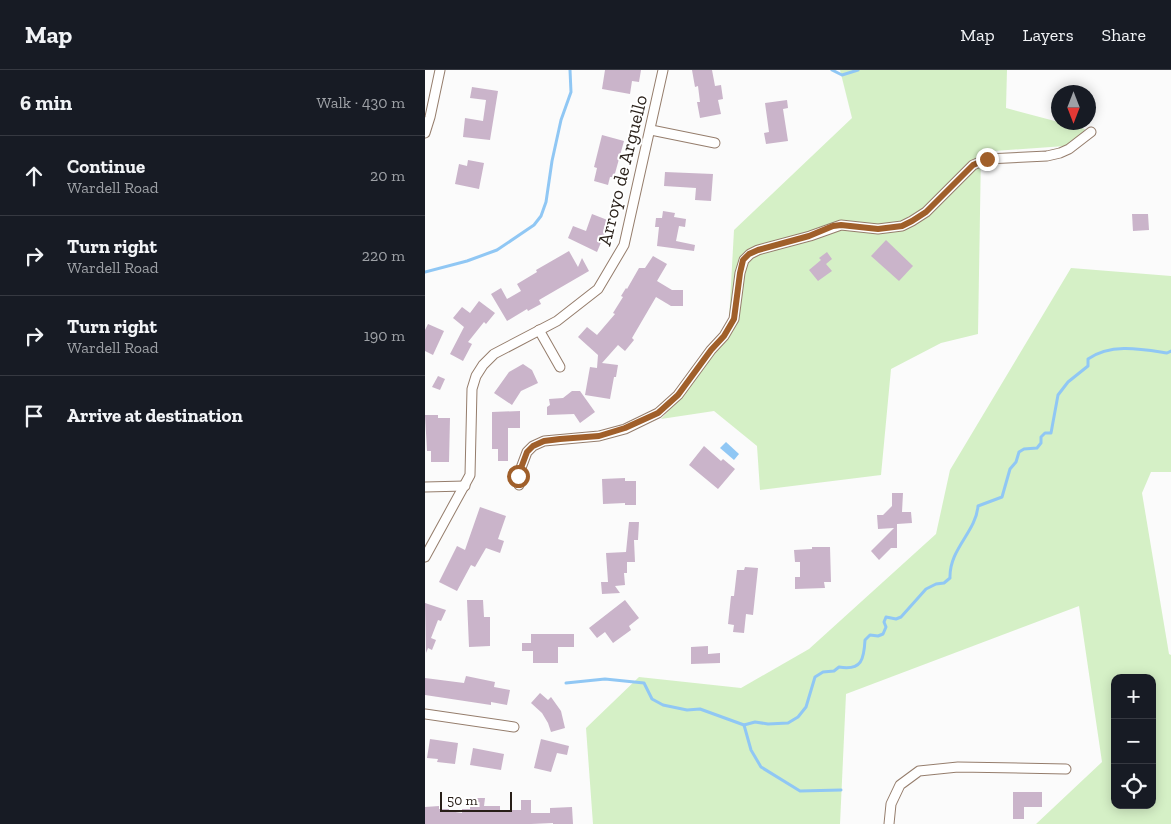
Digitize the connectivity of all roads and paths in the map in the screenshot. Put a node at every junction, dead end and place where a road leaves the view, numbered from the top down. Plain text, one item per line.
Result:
1 (440, 70) edge
2 (663, 70) edge
3 (651, 130) junction
4 (1091, 132) dead end
5 (425, 133) edge
6 (715, 143) dead end
7 (539, 330) junction
8 (560, 367) dead end
9 (519, 485) dead end
10 (465, 486) junction
11 (425, 487) edge
12 (425, 558) edge
13 (425, 714) edge
14 (514, 727) dead end
15 (1066, 769) dead end
16 (889, 824) edge

1 - 5 street
2 - 3 street, Arroyo de Arguello
3 - 6 street
3 - 7 street, Arroyo de Arguello
4 - 9 street
7 - 8 street
7 - 10 street, Arroyo de Arguello
10 - 11 street
10 - 12 street, Arroyo de Arguello
13 - 14 street
15 - 16 street

